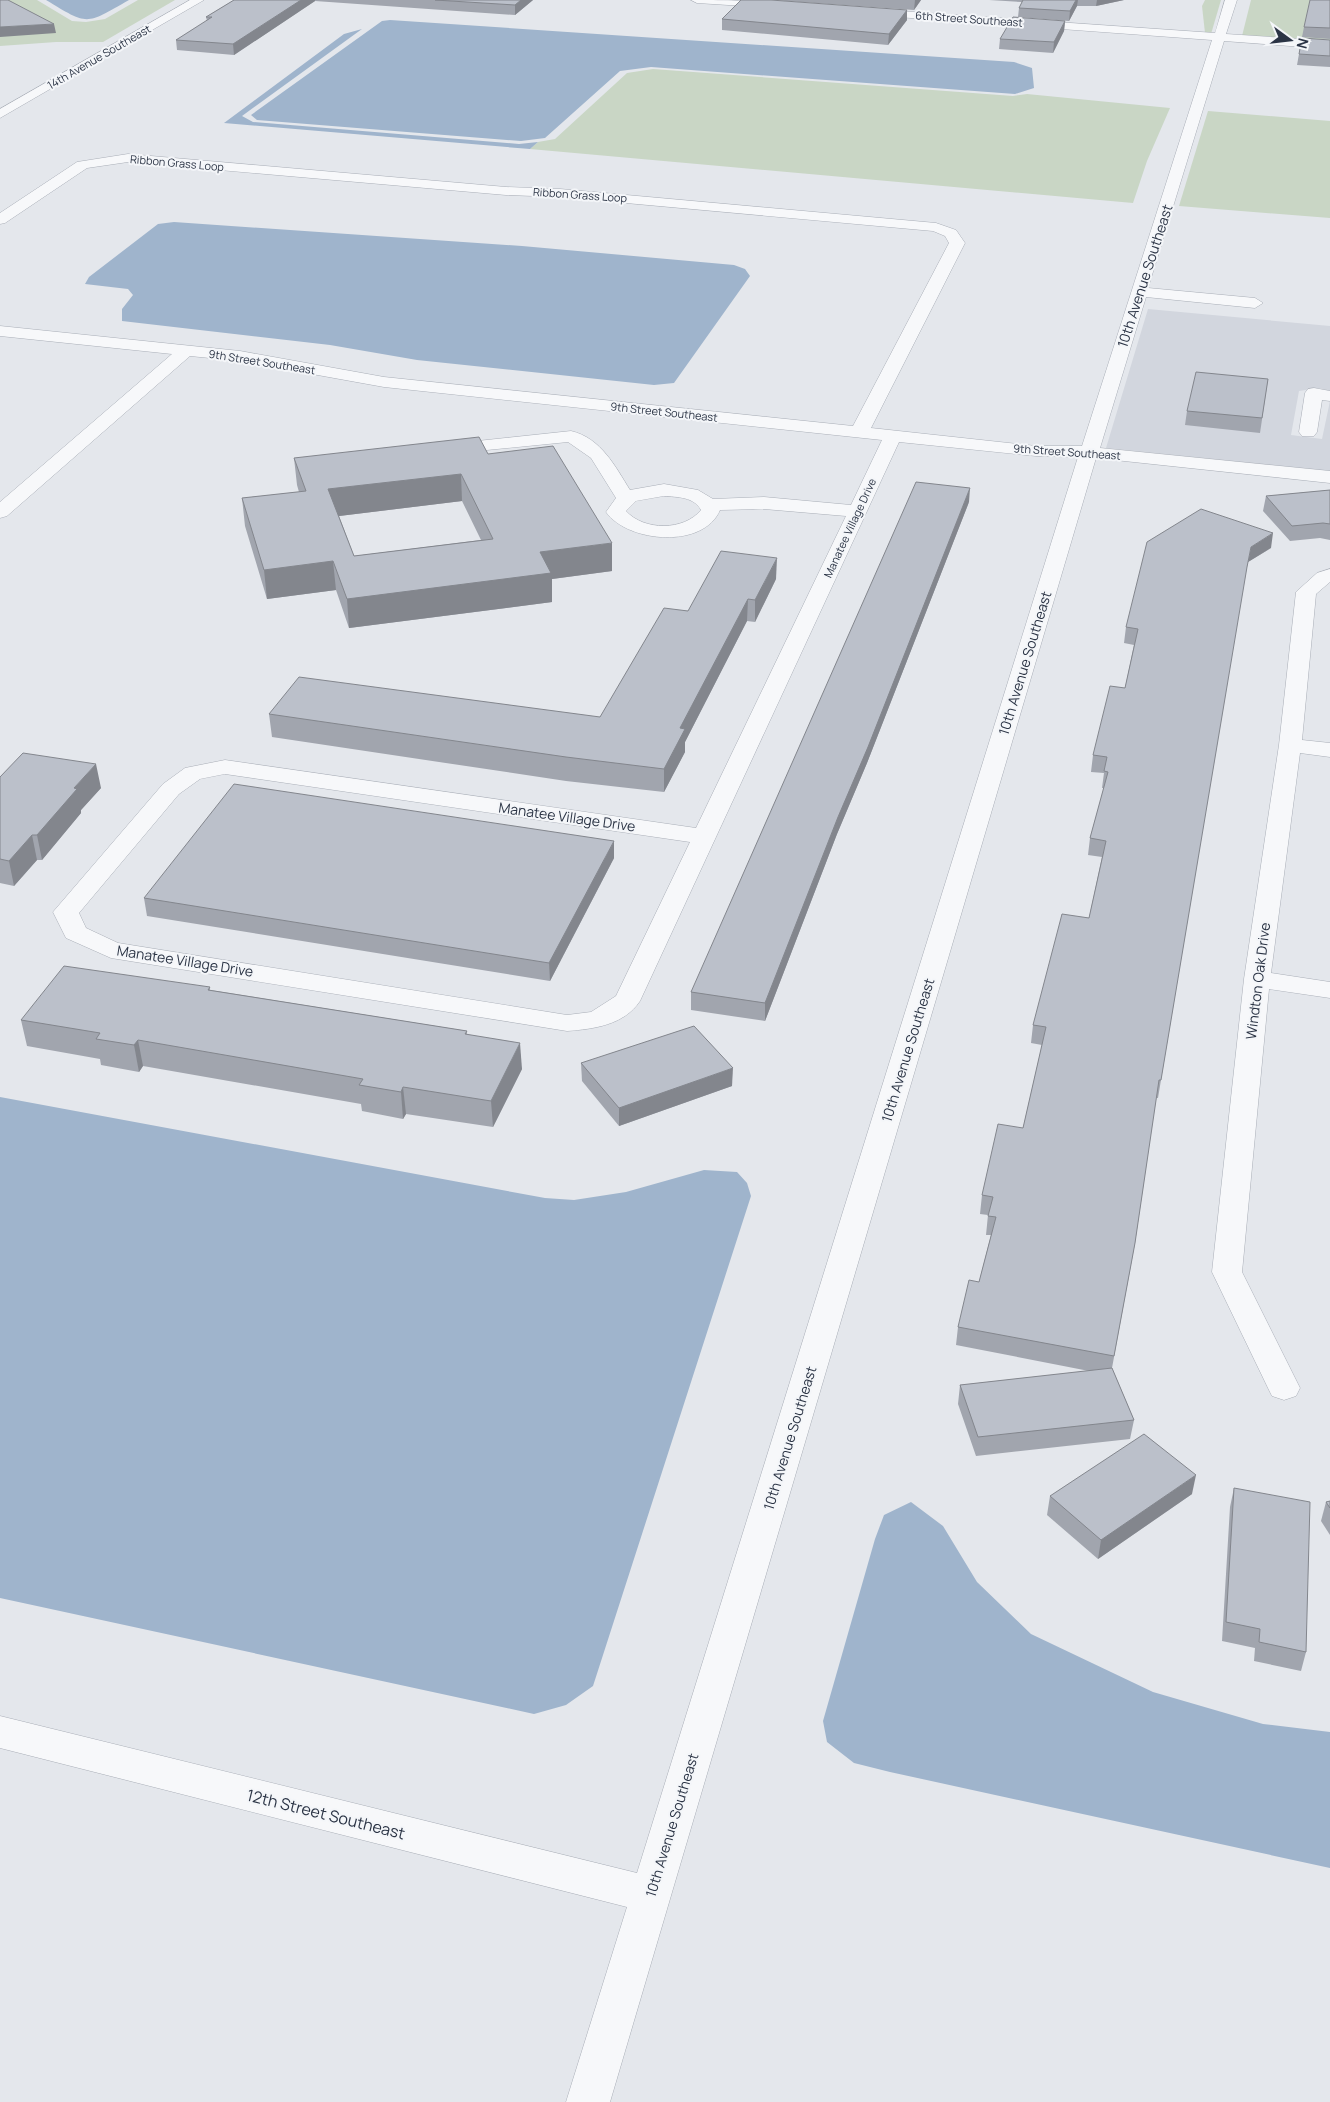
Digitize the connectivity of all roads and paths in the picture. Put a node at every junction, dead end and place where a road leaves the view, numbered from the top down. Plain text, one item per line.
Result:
1 (198, 0) edge
2 (697, 0) edge
3 (785, 6) edge
4 (853, 11) edge
5 (1228, 21) edge
6 (1330, 45) edge
7 (0, 114) edge
8 (0, 220) edge
9 (1140, 292) junction
10 (1255, 302) dead end
11 (0, 331) edge
12 (186, 351) junction
13 (1330, 396) edge
14 (1308, 432) dead end
15 (859, 433) junction
16 (893, 436) junction
17 (433, 451) edge
18 (1089, 452) junction
19 (1330, 476) edge
20 (626, 499) junction
21 (708, 504) junction
22 (858, 511) junction
23 (0, 512) edge
24 (1330, 576) edge
25 (1290, 745) junction
26 (1330, 750) edge
27 (704, 837) junction
28 (1257, 979) junction
29 (1330, 990) edge
30 (1284, 1388) dead end
31 (0, 1732) edge
32 (651, 1895) junction
33 (588, 2102) edge

1 - 7 street, 14th Avenue Southeast
2 - 3 street
4 - 5 street, 6th Street Southeast
5 - 6 street, 6th Street Southeast
5 - 9 street, 10th Avenue Southeast
8 - 15 street, Ribbon Grass Loop
9 - 10 street
9 - 18 street, 10th Avenue Southeast
11 - 12 street, 9th Street Southeast
12 - 15 street, 9th Street Southeast
12 - 23 street
13 - 14 street
15 - 16 street, 9th Street Southeast
16 - 18 street, 9th Street Southeast
16 - 22 street, Manatee Village Drive
17 - 20 street
18 - 19 street, 9th Street Southeast
18 - 32 street, 10th Avenue Southeast
20 - 21 street
20 - 21 street
21 - 22 street
22 - 27 street, Manatee Village Drive
24 - 25 street, Windton Oak Drive
25 - 26 street
25 - 28 street, Windton Oak Drive
27 - 27 street, Manatee Village Drive
28 - 29 street
28 - 30 street, Windton Oak Drive
31 - 32 street, 12th Street Southeast
32 - 33 street, 10th Avenue Southeast

